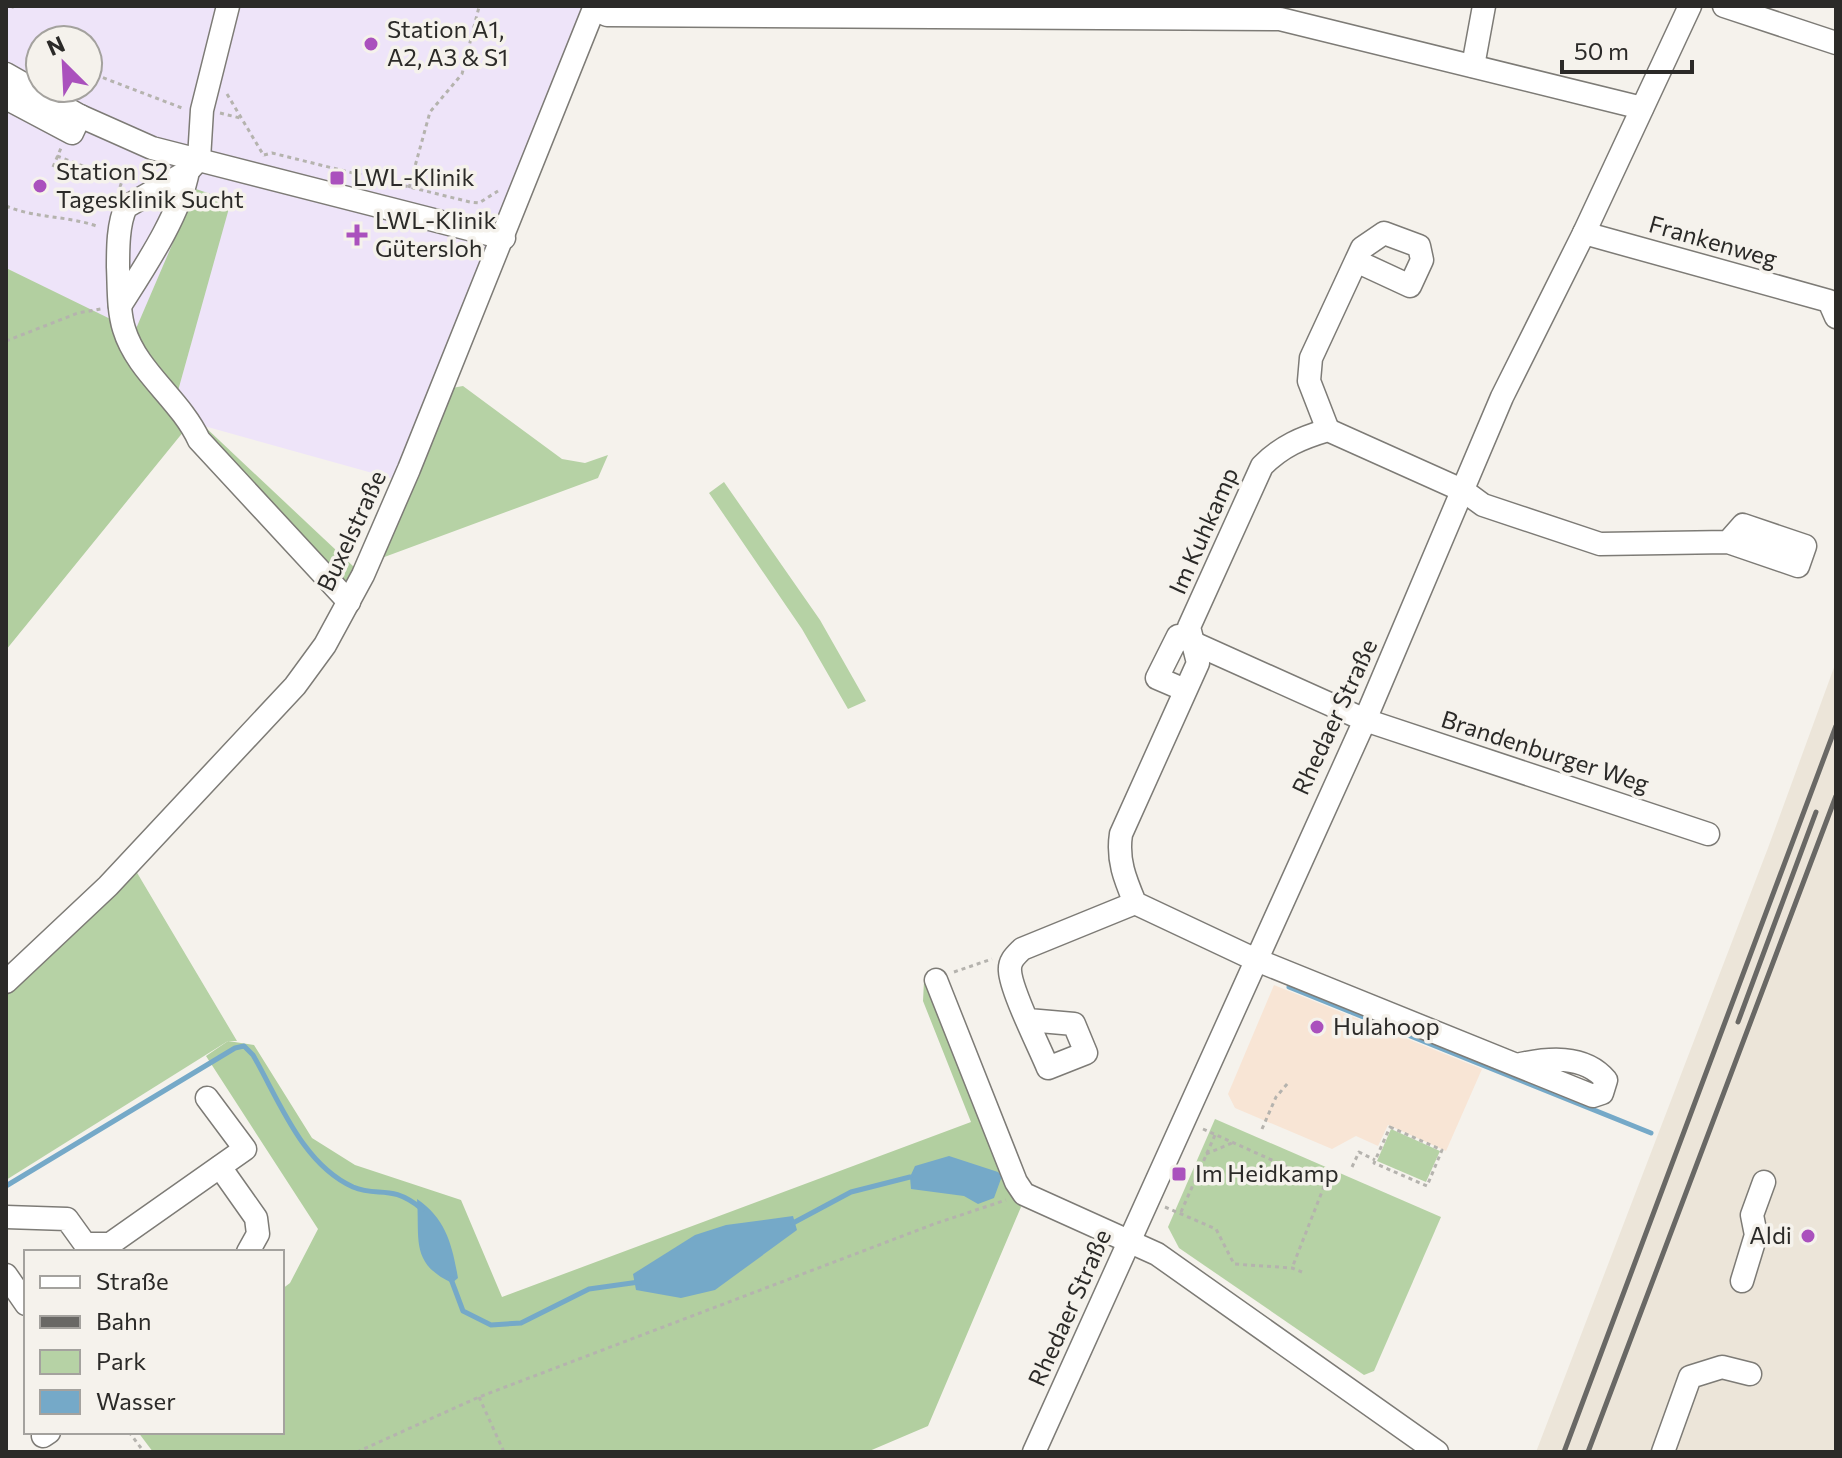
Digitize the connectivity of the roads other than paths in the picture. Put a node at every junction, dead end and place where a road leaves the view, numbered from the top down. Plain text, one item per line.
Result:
1 (228, 6) edge
2 (1484, 6) edge
3 (1690, 6) edge
4 (1724, 6) edge
5 (595, 8) edge
6 (840, 11) edge
7 (1073, 11) edge
8 (1280, 12) edge
9 (1836, 43) edge
10 (1473, 66) junction
11 (6, 74) edge
12 (6, 98) edge
13 (1642, 108) junction
14 (80, 116) junction
15 (152, 148) junction
16 (193, 165) junction
17 (162, 186) junction
18 (171, 215) junction
19 (1584, 233) junction
20 (504, 238) junction
21 (1356, 261) dead end
22 (1834, 305) edge
23 (120, 306) junction
24 (1328, 430) junction
25 (1464, 491) junction
26 (1728, 542) dead end
27 (349, 602) junction
28 (1194, 644) junction
29 (1365, 720) junction
30 (1708, 834) dead end
31 (1135, 903) junction
32 (1254, 959) junction
33 (936, 980) road end
34 (6, 982) edge
35 (1028, 1020) dead end
36 (1517, 1065) dead end
37 (207, 1098) dead end
38 (220, 1167) junction
39 (1764, 1182) dead end
40 (6, 1217) edge
41 (1128, 1241) junction
42 (249, 1250) edge
43 (6, 1275) edge
44 (1742, 1281) dead end
45 (24, 1301) edge
46 (1750, 1374) dead end
47 (1034, 1452) edge
48 (1437, 1452) edge
49 (1663, 1452) edge

1 - 16 street
2 - 10 street
3 - 13 street, Rhedaer Straße
4 - 9 street
5 - 6 street
5 - 20 street, Buxelstraße
6 - 7 street
7 - 8 street
8 - 10 street
10 - 13 street
11 - 14 street
12 - 14 street
13 - 19 street, Rhedaer Straße
14 - 15 street
15 - 16 street
15 - 17 street
16 - 17 street
16 - 18 street
16 - 20 street
17 - 18 street
17 - 23 street
18 - 23 street
19 - 22 street, Frankenweg
19 - 25 street, Rhedaer Straße
20 - 27 street, Buxelstraße
21 - 24 street
23 - 27 street
24 - 25 street
24 - 28 street, Im Kuhkamp
25 - 26 street
25 - 29 street, Rhedaer Straße
27 - 34 street, Buxelstraße
28 - 29 street
28 - 31 street
29 - 30 street, Brandenburger Weg
29 - 32 street, Rhedaer Straße
31 - 32 street
31 - 35 street
32 - 36 street
32 - 41 street, Rhedaer Straße
33 - 41 street
37 - 38 street
38 - 40 street
38 - 42 street
39 - 44 street
41 - 47 street, Rhedaer Straße
41 - 48 street
43 - 45 street
46 - 49 street

